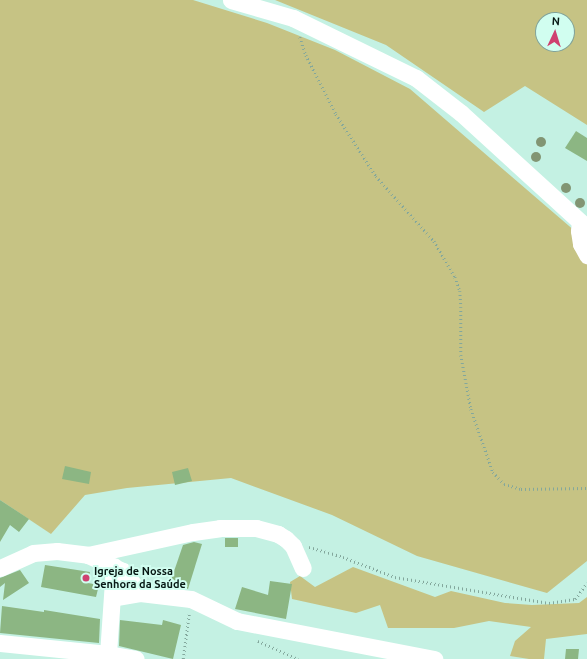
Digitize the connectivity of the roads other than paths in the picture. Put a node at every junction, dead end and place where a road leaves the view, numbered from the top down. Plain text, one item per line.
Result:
1 (231, 0) edge
2 (583, 225) edge
3 (587, 255) edge
4 (88, 556) junction
5 (114, 566) junction
6 (0, 568) edge
7 (303, 568) dead end
8 (140, 593) junction
9 (112, 598) junction
10 (0, 643) edge
11 (108, 654) junction
12 (136, 659) edge
13 (434, 659) edge

1 - 2 street
2 - 3 street
4 - 5 street
4 - 6 street
4 - 7 street
5 - 8 street
5 - 9 street
8 - 9 street
8 - 13 street
9 - 11 street
10 - 11 street
11 - 12 street

